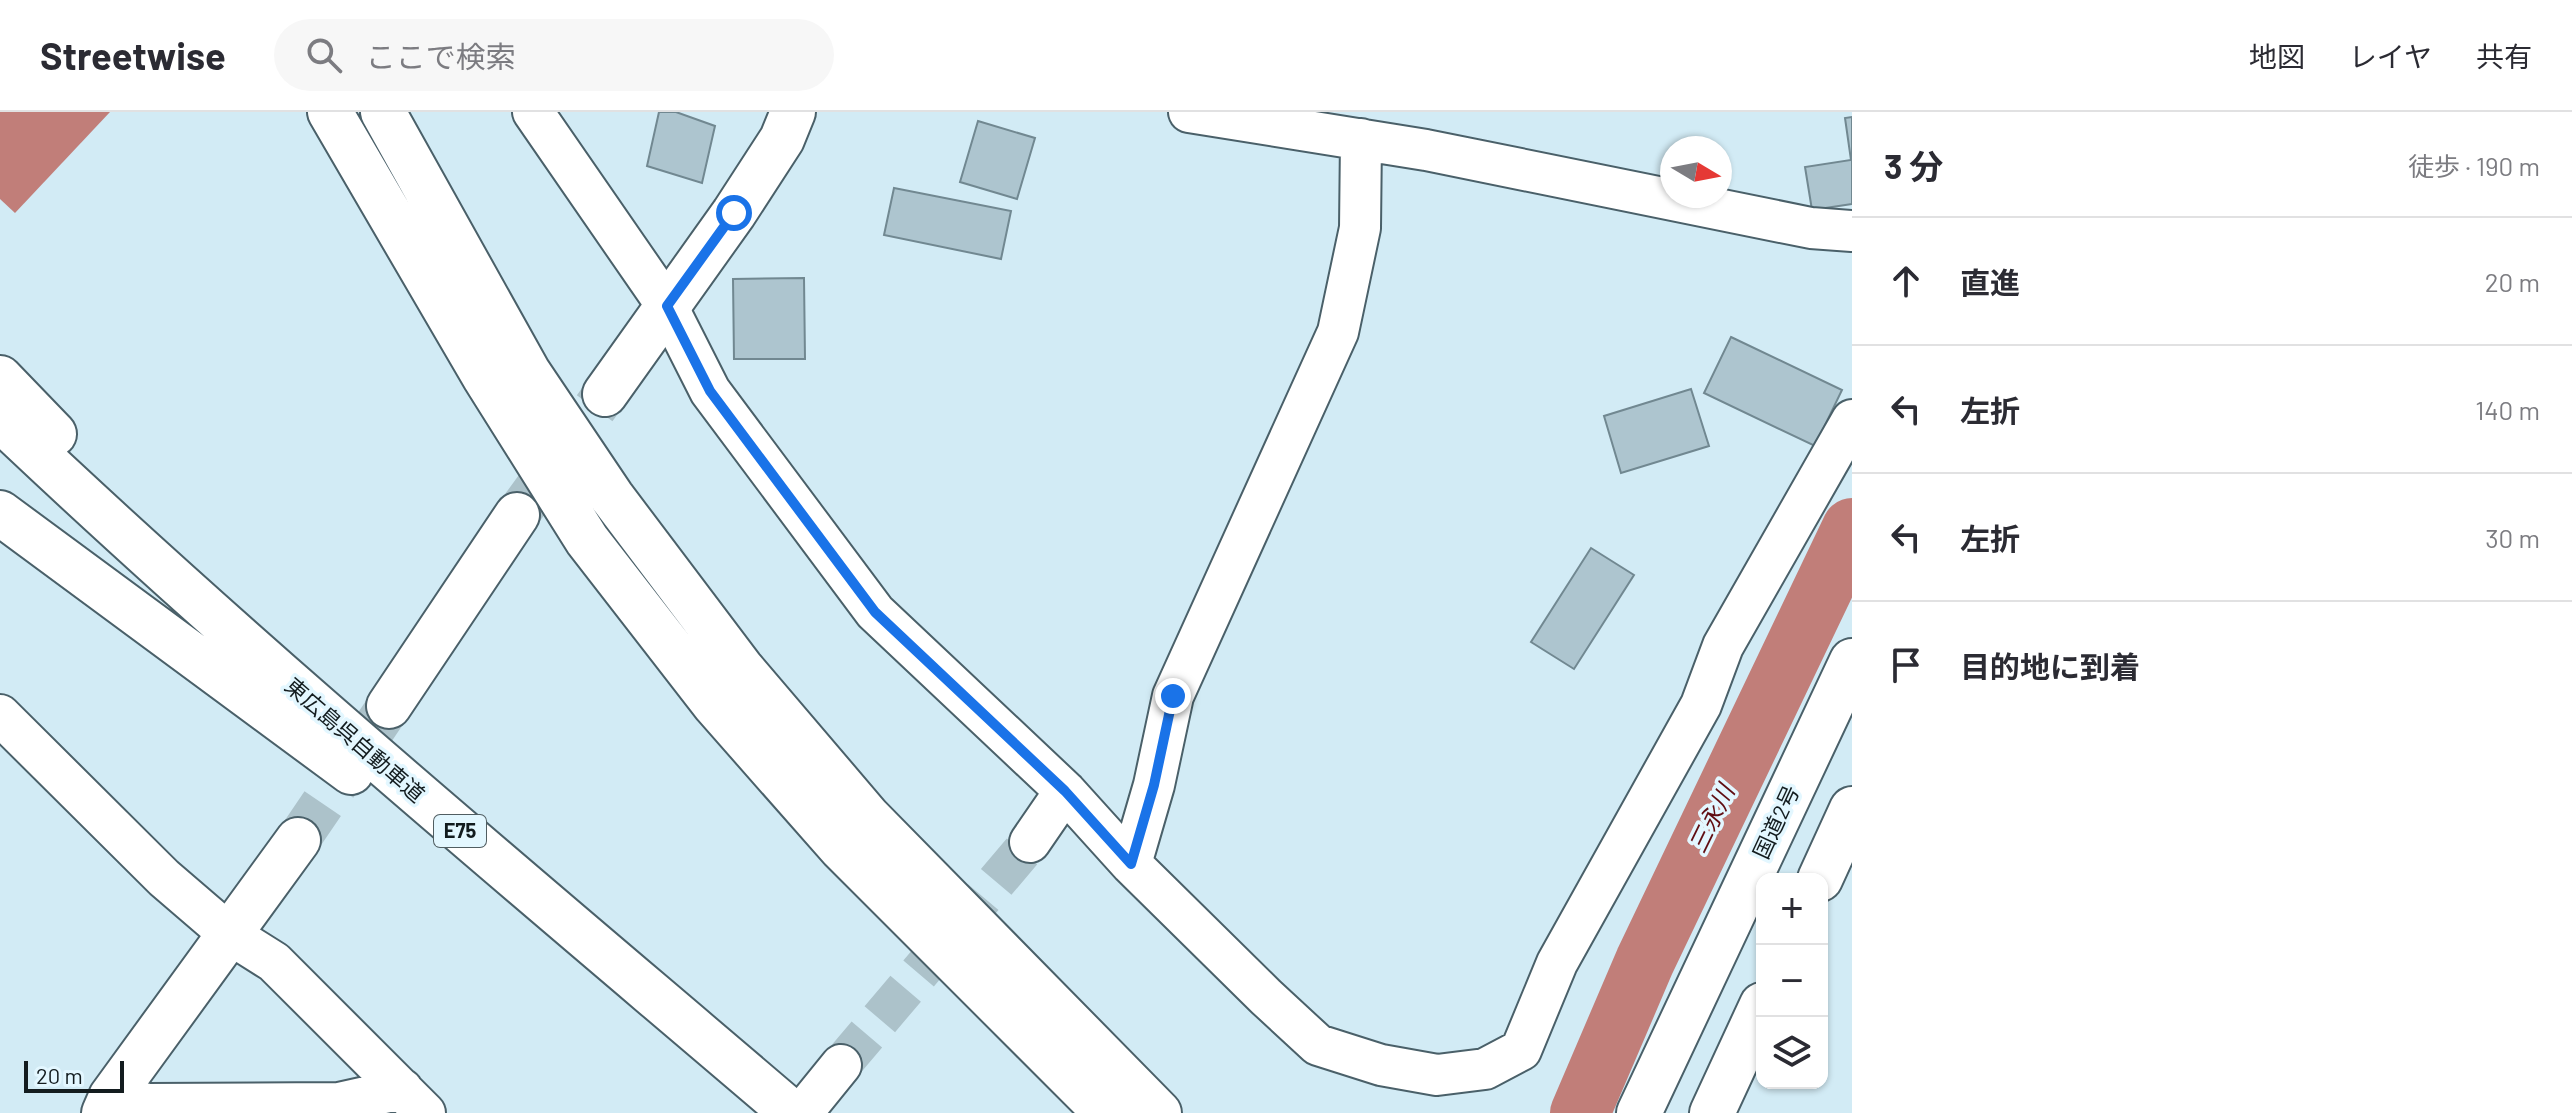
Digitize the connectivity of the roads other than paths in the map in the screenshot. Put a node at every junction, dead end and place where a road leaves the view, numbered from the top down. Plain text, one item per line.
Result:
1 (304, 112) edge
2 (330, 112) edge
3 (383, 112) edge
4 (533, 112) edge
5 (793, 112) edge
6 (1189, 112) edge
7 (1361, 139) junction
8 (1852, 231) edge
9 (667, 306) junction
10 (484, 376) junction
11 (0, 378) edge
12 (605, 394) tunnel mouth
13 (0, 419) edge
14 (1852, 420) edge
15 (0, 513) edge
16 (517, 515) tunnel mouth
17 (263, 661) junction
18 (1852, 661) edge
19 (389, 706) tunnel mouth
20 (0, 715) edge
21 (1065, 791) junction
22 (1852, 809) edge
23 (298, 840) tunnel mouth
24 (1030, 842) tunnel mouth
25 (1131, 864) junction
26 (1823, 873) edge
27 (228, 933) junction
28 (659, 999) junction
29 (1756, 1017) edge
30 (841, 1065) tunnel mouth
31 (414, 1101) edge
32 (107, 1105) edge
33 (792, 1113) edge
34 (802, 1113) edge
35 (1106, 1113) edge
36 (1159, 1113) edge
37 (1639, 1113) edge
38 (1712, 1113) edge

1 - 10 main road
2 - 10 main road
3 - 36 main road
4 - 9 street
5 - 9 main road
6 - 7 street
7 - 8 street
7 - 25 street
9 - 12 main road
9 - 21 street
10 - 35 main road
11 - 17 main road
13 - 17 main road, 東広島呉自動車道 / E75
14 - 25 street
15 - 28 main road
16 - 19 main road
17 - 28 main road, 東広島呉自動車道 / E75
18 - 37 main road, 国道2号
20 - 27 street
21 - 24 street
21 - 25 street
22 - 26 main road
23 - 27 main road
27 - 31 street
27 - 32 main road
28 - 33 main road, 東広島呉自動車道 / E75
29 - 38 main road
30 - 34 street
31 - 32 street

